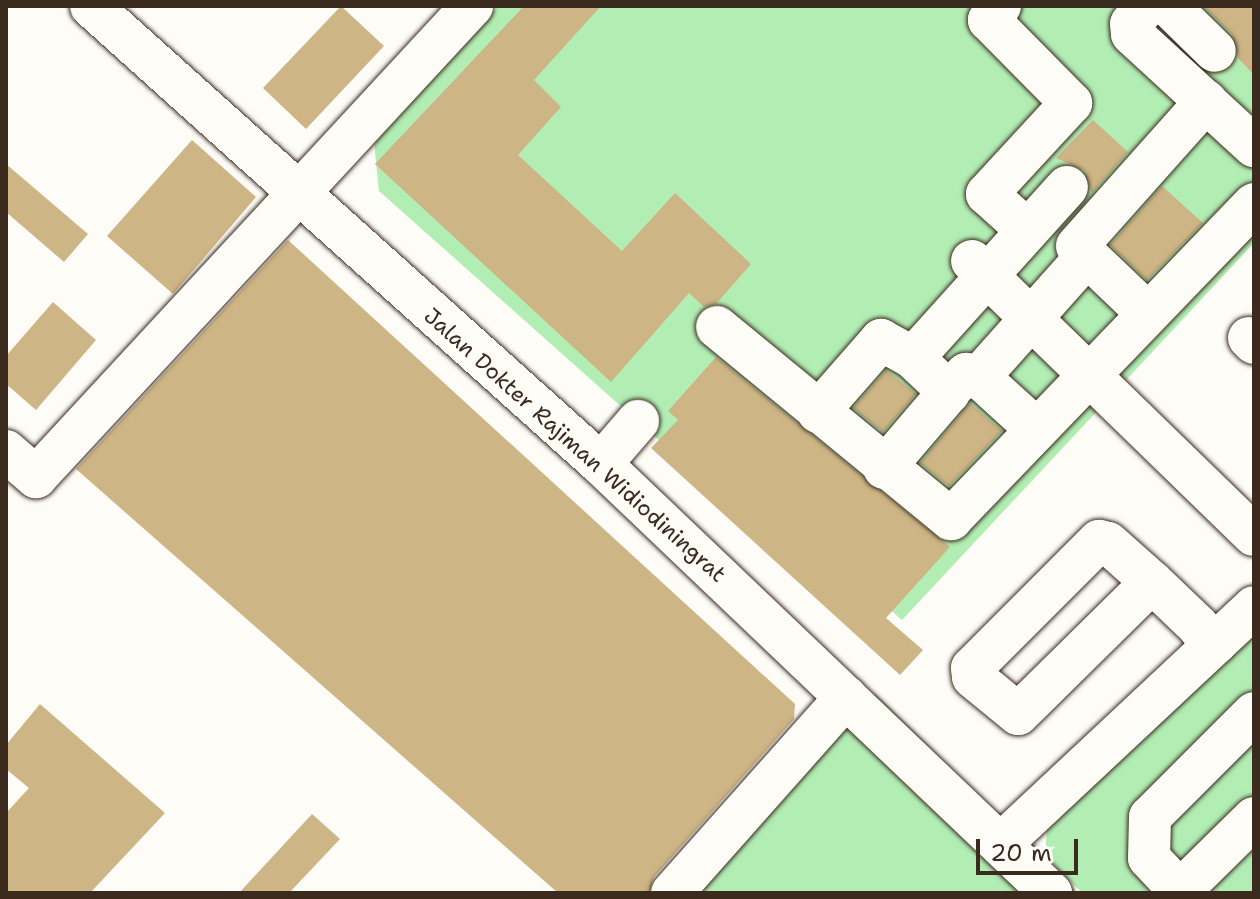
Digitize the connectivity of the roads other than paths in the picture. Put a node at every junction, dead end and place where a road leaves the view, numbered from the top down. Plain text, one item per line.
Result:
1 (91, 6) edge
2 (472, 6) edge
3 (1000, 6) edge
4 (1146, 6) edge
5 (1169, 6) edge
6 (1215, 51) dead end
7 (1206, 101) junction
8 (1254, 146) edge
9 (1025, 151) junction
10 (1067, 187) junction
11 (296, 195) junction
12 (1254, 204) edge
13 (1027, 230) junction
14 (1092, 238) junction
15 (979, 268) junction
16 (1146, 312) junction
17 (1031, 317) junction
18 (717, 327) dead end
19 (913, 358) junction
20 (1091, 369) junction
21 (964, 384) junction
22 (818, 412) junction
23 (638, 421) dead end
24 (1035, 428) junction
25 (6, 451) edge
26 (601, 464) junction
27 (884, 468) junction
28 (1254, 535) edge
29 (1152, 582) dead end
30 (1254, 607) edge
31 (1216, 643) junction
32 (846, 697) junction
33 (1254, 713) edge
34 (1254, 818) edge
35 (1002, 843) junction
36 (1181, 892) edge
37 (672, 893) edge
38 (1051, 893) edge

1 - 11 street, Jalan Dokter Rajiman Widiodiningrat
2 - 11 street
3 - 9 street
4 - 7 street
5 - 6 street
7 - 8 street
7 - 14 street
9 - 10 street
9 - 13 street
10 - 13 street
10 - 14 street
11 - 25 street
11 - 26 street, Jalan Dokter Rajiman Widiodiningrat
12 - 16 street
13 - 15 street
14 - 16 street
14 - 17 street
15 - 17 street
15 - 19 street
16 - 20 street
17 - 20 street
17 - 21 street
18 - 22 street
19 - 21 street
19 - 22 street
20 - 24 street
20 - 28 street
21 - 24 street
21 - 27 street
22 - 27 street
23 - 26 street
24 - 27 street
26 - 32 street, Jalan Dokter Rajiman Widiodiningrat
29 - 31 street
30 - 31 street
31 - 35 street
32 - 35 street, Jalan Dokter Rajiman Widiodiningrat
32 - 37 street
33 - 36 street
34 - 36 street
35 - 38 street, Jalan Dokter Rajiman Widiodiningrat

